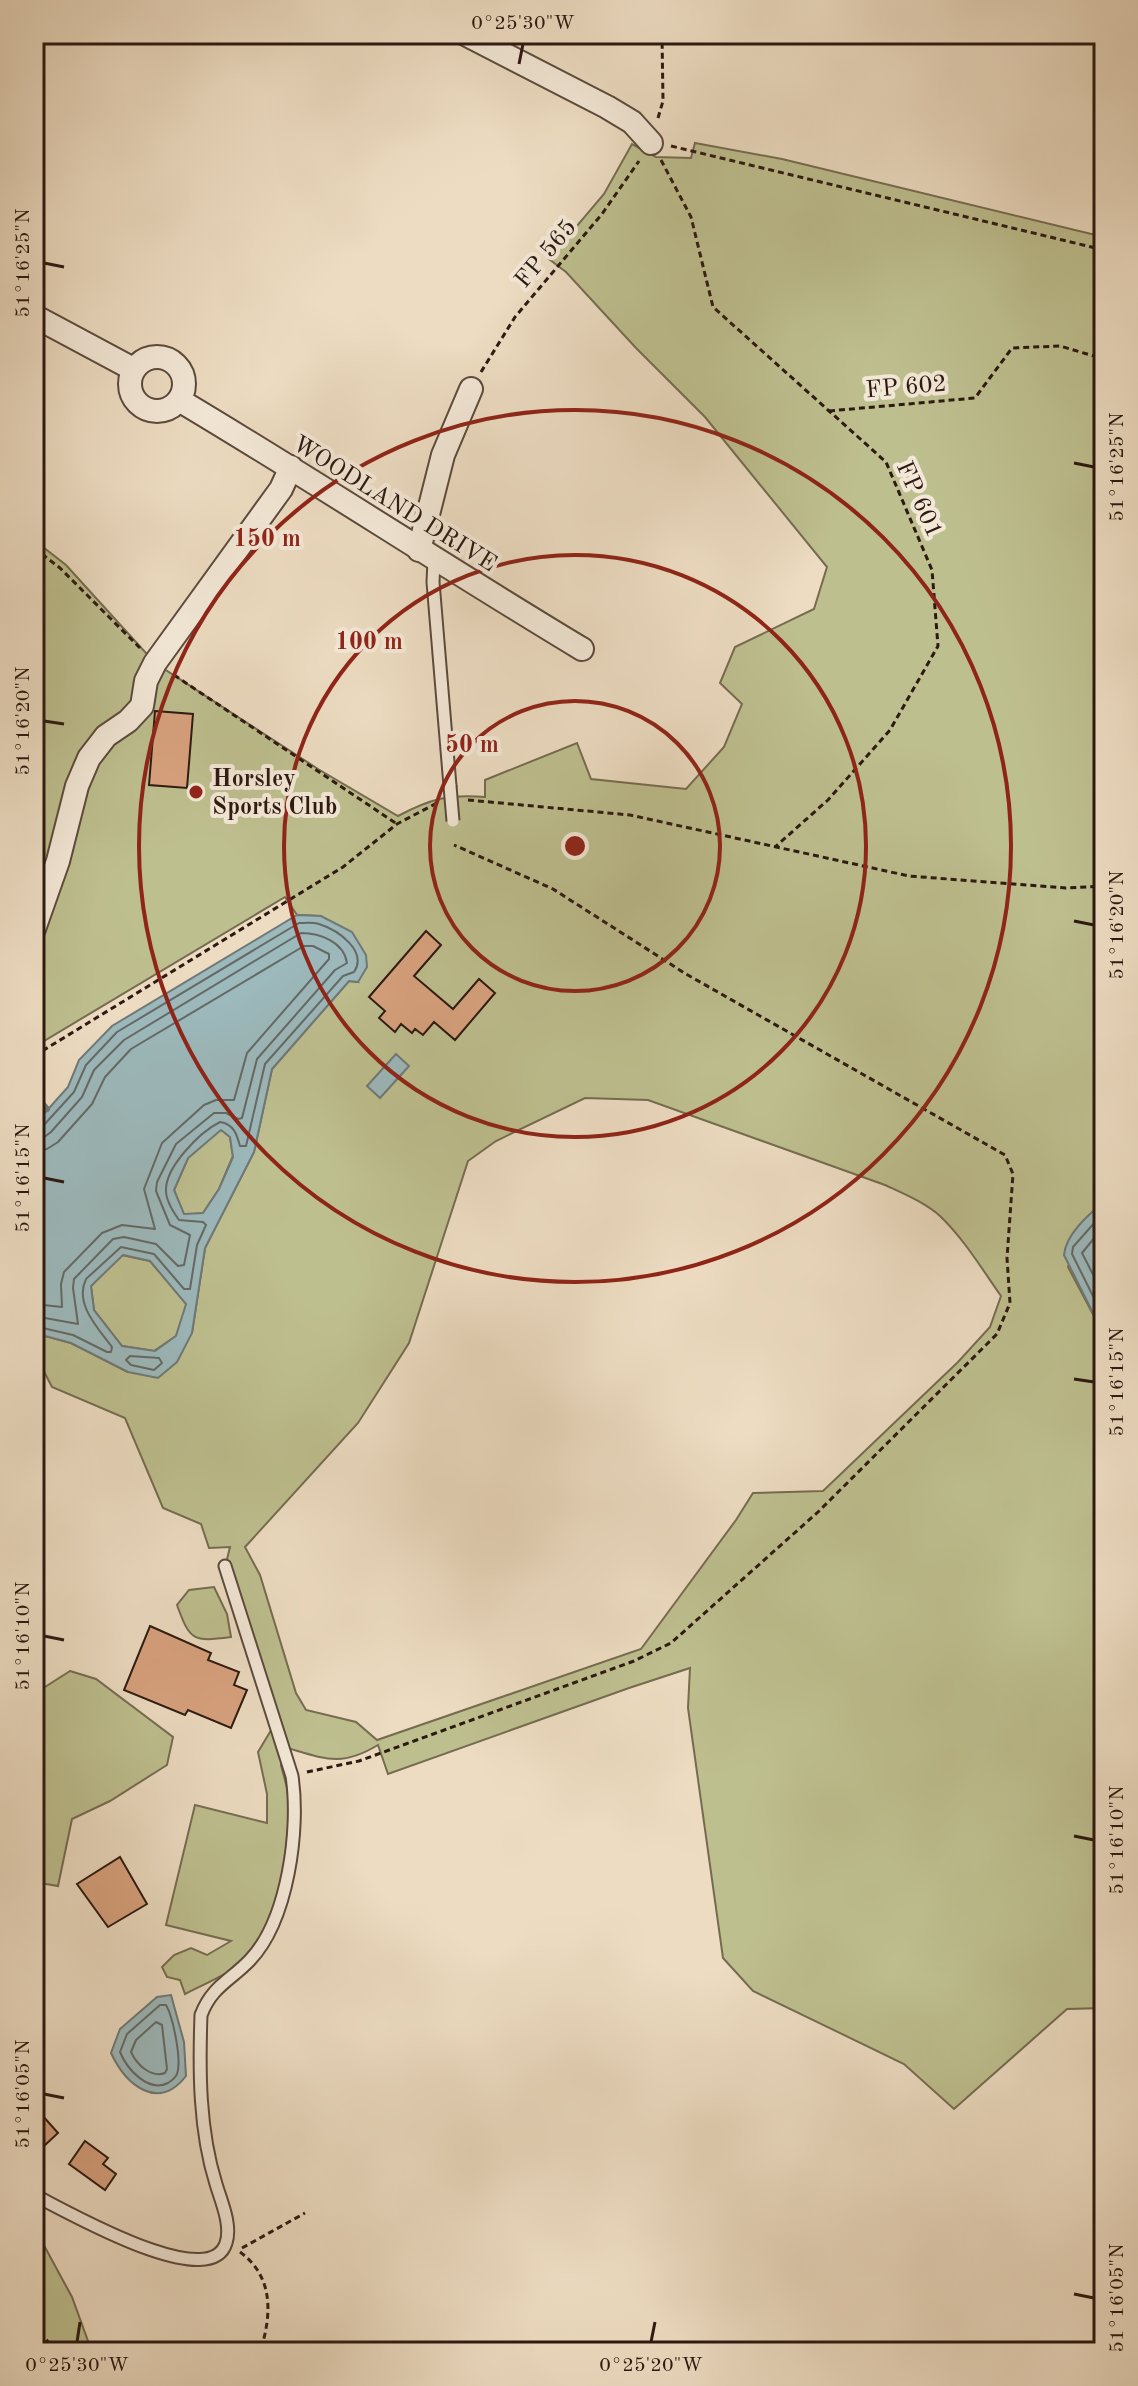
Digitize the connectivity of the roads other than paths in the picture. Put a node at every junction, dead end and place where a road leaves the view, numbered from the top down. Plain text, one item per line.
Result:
1 (465, 34) edge
2 (651, 143) road end
3 (34, 316) edge
4 (133, 369) junction
5 (471, 389) road end
6 (179, 400) junction
7 (291, 467) junction
8 (426, 555) junction
9 (582, 649) dead end
10 (453, 821) dead end
11 (34, 929) edge
12 (225, 1566) dead end
13 (34, 2195) edge

1 - 2 street
3 - 4 street
4 - 6 street
4 - 6 street
5 - 8 street
6 - 7 street, WOODLAND DRIVE
7 - 8 street, WOODLAND DRIVE
7 - 11 street
8 - 9 street, WOODLAND DRIVE
8 - 10 lane, bridge
12 - 13 lane

